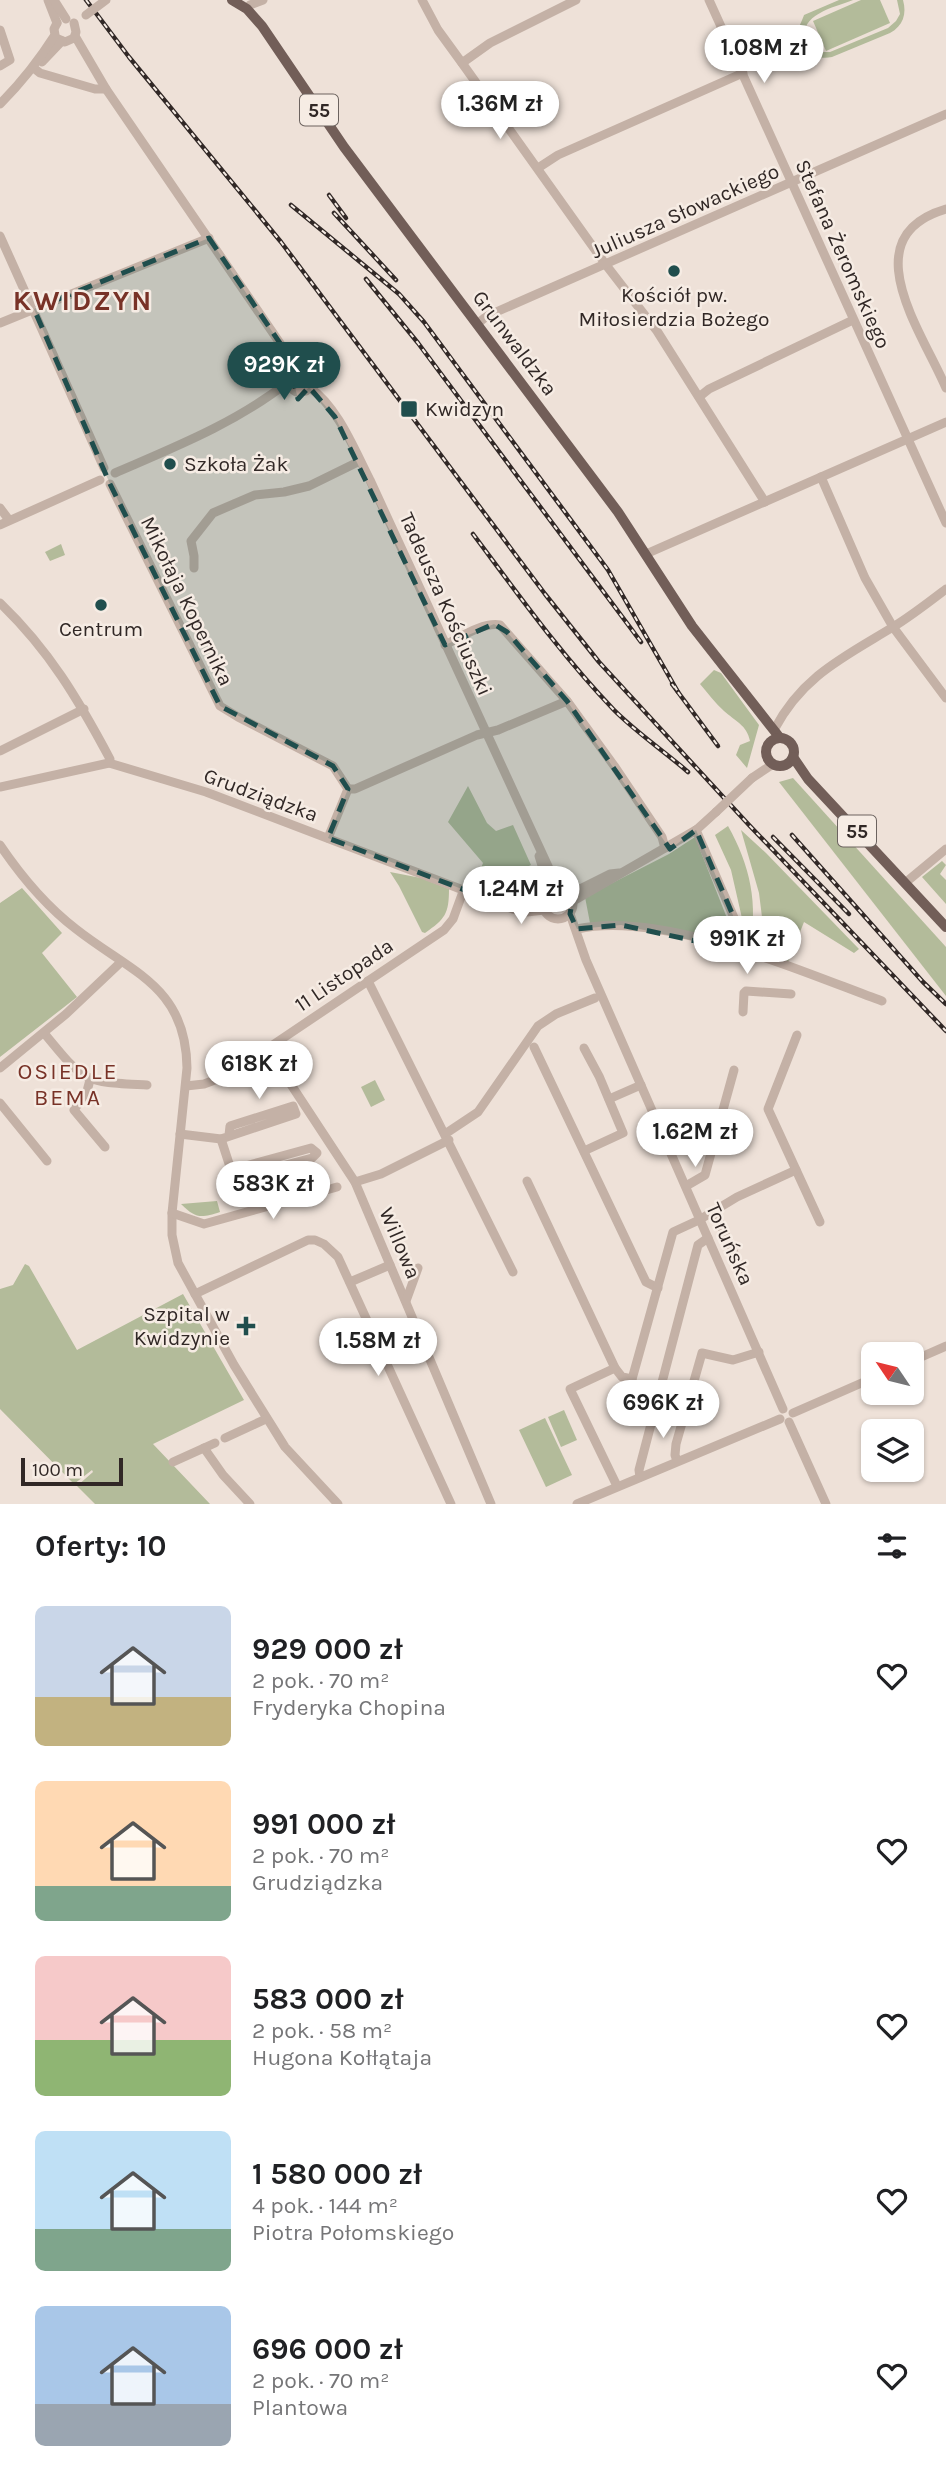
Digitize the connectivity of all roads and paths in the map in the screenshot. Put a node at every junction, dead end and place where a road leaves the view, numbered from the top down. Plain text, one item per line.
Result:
1 (48, 0) edge
2 (54, 0) edge
3 (106, 0) edge
4 (232, 0) edge
5 (263, 0) edge
6 (422, 0) edge
7 (576, 0) edge
8 (709, 0) edge
9 (247, 9) junction
10 (66, 22) junction
11 (0, 30) edge
12 (65, 38) junction
13 (462, 63) junction
14 (0, 66) edge
15 (31, 71) junction
16 (743, 74) junction
17 (106, 89) junction
18 (0, 104) edge
19 (946, 114) edge
20 (538, 168) junction
21 (792, 182) junction
22 (946, 209) edge
23 (0, 236) edge
24 (209, 238) junction
25 (606, 265) junction
26 (34, 309) junction
27 (853, 320) junction
28 (0, 323) edge
29 (477, 324) junction
30 (942, 368) edge
31 (293, 379) junction
32 (309, 387) junction
33 (946, 388) edge
34 (699, 397) junction
35 (946, 422) edge
36 (909, 440) junction
37 (360, 461) junction
38 (104, 468) junction
39 (115, 473) junction
40 (821, 477) junction
41 (100, 480) junction
42 (110, 484) junction
43 (765, 502) junction
44 (0, 508) edge
45 (4, 523) edge
46 (946, 523) edge
47 (646, 554) junction
48 (194, 568) dead end
49 (946, 589) edge
50 (0, 603) edge
51 (893, 627) junction
52 (445, 645) junction
53 (946, 698) edge
54 (567, 701) junction
55 (84, 709) junction
56 (485, 733) junction
57 (775, 736) junction
58 (0, 751) edge
59 (790, 761) junction
60 (770, 762) junction
61 (109, 763) junction
62 (0, 787) edge
63 (348, 789) junction
64 (696, 830) junction
65 (660, 833) junction
66 (328, 838) junction
67 (680, 838) junction
68 (0, 845) edge
69 (665, 848) junction
70 (946, 849) edge
71 (905, 883) junction
72 (464, 889) junction
73 (554, 890) junction
74 (572, 897) junction
75 (543, 906) junction
76 (567, 916) junction
77 (946, 927) edge
78 (578, 934) junction
79 (742, 951) junction
80 (121, 962) junction
81 (368, 981) junction
82 (791, 994) dead end
83 (595, 998) dead end
84 (882, 1001) dead end
85 (743, 1012) dead end
86 (44, 1033) junction
87 (797, 1035) dead end
88 (534, 1046) dead end
89 (267, 1048) junction
90 (584, 1048) dead end
91 (0, 1068) edge
92 (734, 1070) dead end
93 (90, 1080) junction
94 (641, 1085) junction
95 (147, 1086) dead end
96 (186, 1086) junction
97 (609, 1099) junction
98 (0, 1103) edge
99 (180, 1134) junction
100 (225, 1137) junction
101 (447, 1137) junction
102 (105, 1147) dead end
103 (584, 1151) junction
104 (47, 1161) dead end
105 (231, 1170) junction
106 (796, 1170) junction
107 (527, 1181) dead end
108 (355, 1182) junction
109 (686, 1186) junction
110 (337, 1187) dead end
111 (714, 1211) junction
112 (172, 1213) junction
113 (699, 1220) junction
114 (820, 1222) dead end
115 (708, 1238) junction
116 (390, 1265) junction
117 (418, 1268) dead end
118 (740, 1268) dead end
119 (513, 1272) dead end
120 (351, 1282) junction
121 (658, 1288) junction
122 (195, 1294) junction
123 (406, 1301) junction
124 (946, 1346) edge
125 (759, 1352) junction
126 (924, 1356) edge
127 (614, 1368) junction
128 (632, 1379) junction
129 (861, 1383) edge
130 (622, 1415) dead end
131 (786, 1416) junction
132 (266, 1419) junction
133 (225, 1438) dead end
134 (215, 1443) dead end
135 (204, 1448) junction
136 (677, 1461) junction
137 (173, 1462) dead end
138 (640, 1477) junction
139 (617, 1486) junction
140 (250, 1504) edge
141 (338, 1504) edge
142 (451, 1504) edge
143 (491, 1504) edge
144 (577, 1504) edge
145 (826, 1504) edge

1 - 10 street
2 - 10 street
3 - 10 street, bridge
4 - 9 main road, Grunwaldzka / 55
5 - 9 street
6 - 13 street
7 - 13 street
8 - 16 street, Stefana Żeromskiego
9 - 29 main road, Grunwaldzka / 55
10 - 12 street
10 - 12 street
11 - 14 street
12 - 15 street
12 - 17 street
13 - 20 street
15 - 17 street
15 - 18 street
16 - 20 street
16 - 21 street, Stefana Żeromskiego
17 - 24 street
19 - 21 street, Juliusza Słowackiego
20 - 25 street
21 - 25 street, Juliusza Słowackiego
21 - 27 street, Stefana Żeromskiego
22 - 30 street
23 - 26 street
24 - 26 street
24 - 31 street
25 - 29 street, Juliusza Słowackiego
25 - 34 street
26 - 28 street
26 - 38 street
27 - 34 street
27 - 36 street, Stefana Żeromskiego
29 - 47 main road, Grunwaldzka / 55
30 - 33 street
31 - 32 street
31 - 32 street, Tadeusza Kościuszki
31 - 39 street
32 - 37 street, Tadeusza Kościuszki
34 - 43 street
35 - 36 street
36 - 40 street
36 - 46 street, Stefana Żeromskiego
37 - 48 street
37 - 52 street, Tadeusza Kościuszki
38 - 39 street
38 - 41 street
39 - 42 street
40 - 43 street
40 - 51 street
41 - 42 street
41 - 45 street
42 - 63 street, Mikołaja Kopernika
43 - 47 street
44 - 45 street
47 - 57 main road, Grunwaldzka / 55
49 - 51 street
50 - 55 street
51 - 53 street
51 - 57 street
52 - 54 street
52 - 56 street, Tadeusza Kościuszki
54 - 56 street
54 - 65 street
55 - 58 street
55 - 61 street
56 - 63 street
56 - 73 street, Tadeusza Kościuszki
57 - 59 main road, 55
57 - 60 main road, 55
59 - 60 main road
59 - 71 main road, 55
60 - 64 street, bridge
61 - 62 street, Grudziądzka
61 - 66 street, Grudziądzka
63 - 66 street
64 - 67 street
64 - 69 street
64 - 79 street
65 - 67 street
65 - 69 street
66 - 72 street, Grudziądzka
67 - 69 street
68 - 80 street
69 - 74 street
70 - 71 street
71 - 77 main road, 55
72 - 75 street, Grudziądzka
72 - 81 street, 11 Listopada
73 - 74 street
73 - 75 street
74 - 76 street
75 - 76 street, Grudziądzka
76 - 78 street, Toruńska
78 - 79 street
78 - 94 street, Toruńska
79 - 84 street
80 - 86 street
80 - 96 street
81 - 89 street, 11 Listopada
81 - 101 street
82 - 85 street
83 - 101 street
86 - 91 street
86 - 93 street
87 - 106 street
88 - 103 street
89 - 96 street, 11 Listopada
89 - 108 street, Willowa
90 - 97 street
92 - 109 street
93 - 95 street
93 - 102 street
94 - 97 street
94 - 109 street, Toruńska
96 - 99 street
97 - 103 street
98 - 104 street
99 - 100 street
99 - 112 street
100 - 100 street
100 - 105 street
101 - 108 street
101 - 119 street
103 - 121 street
105 - 105 street
106 - 111 street
106 - 114 street
107 - 127 street
108 - 116 street, Willowa
109 - 113 street, Toruńska
110 - 112 street
111 - 113 street
111 - 118 street
112 - 122 street
113 - 115 street, Toruńska
113 - 121 street
115 - 125 street, Toruńska
115 - 138 street
116 - 120 street
116 - 123 street, Willowa
117 - 123 street
120 - 122 street
120 - 142 street
121 - 128 street
122 - 132 street
123 - 143 street, Willowa
124 - 126 street
125 - 131 street, Toruńska
125 - 136 street
127 - 128 street
127 - 139 street
128 - 130 street
129 - 131 street
131 - 136 street
131 - 145 street, Toruńska
132 - 133 street
132 - 141 street
134 - 135 street
135 - 137 street
135 - 140 street
136 - 138 street
138 - 139 street
139 - 144 street

